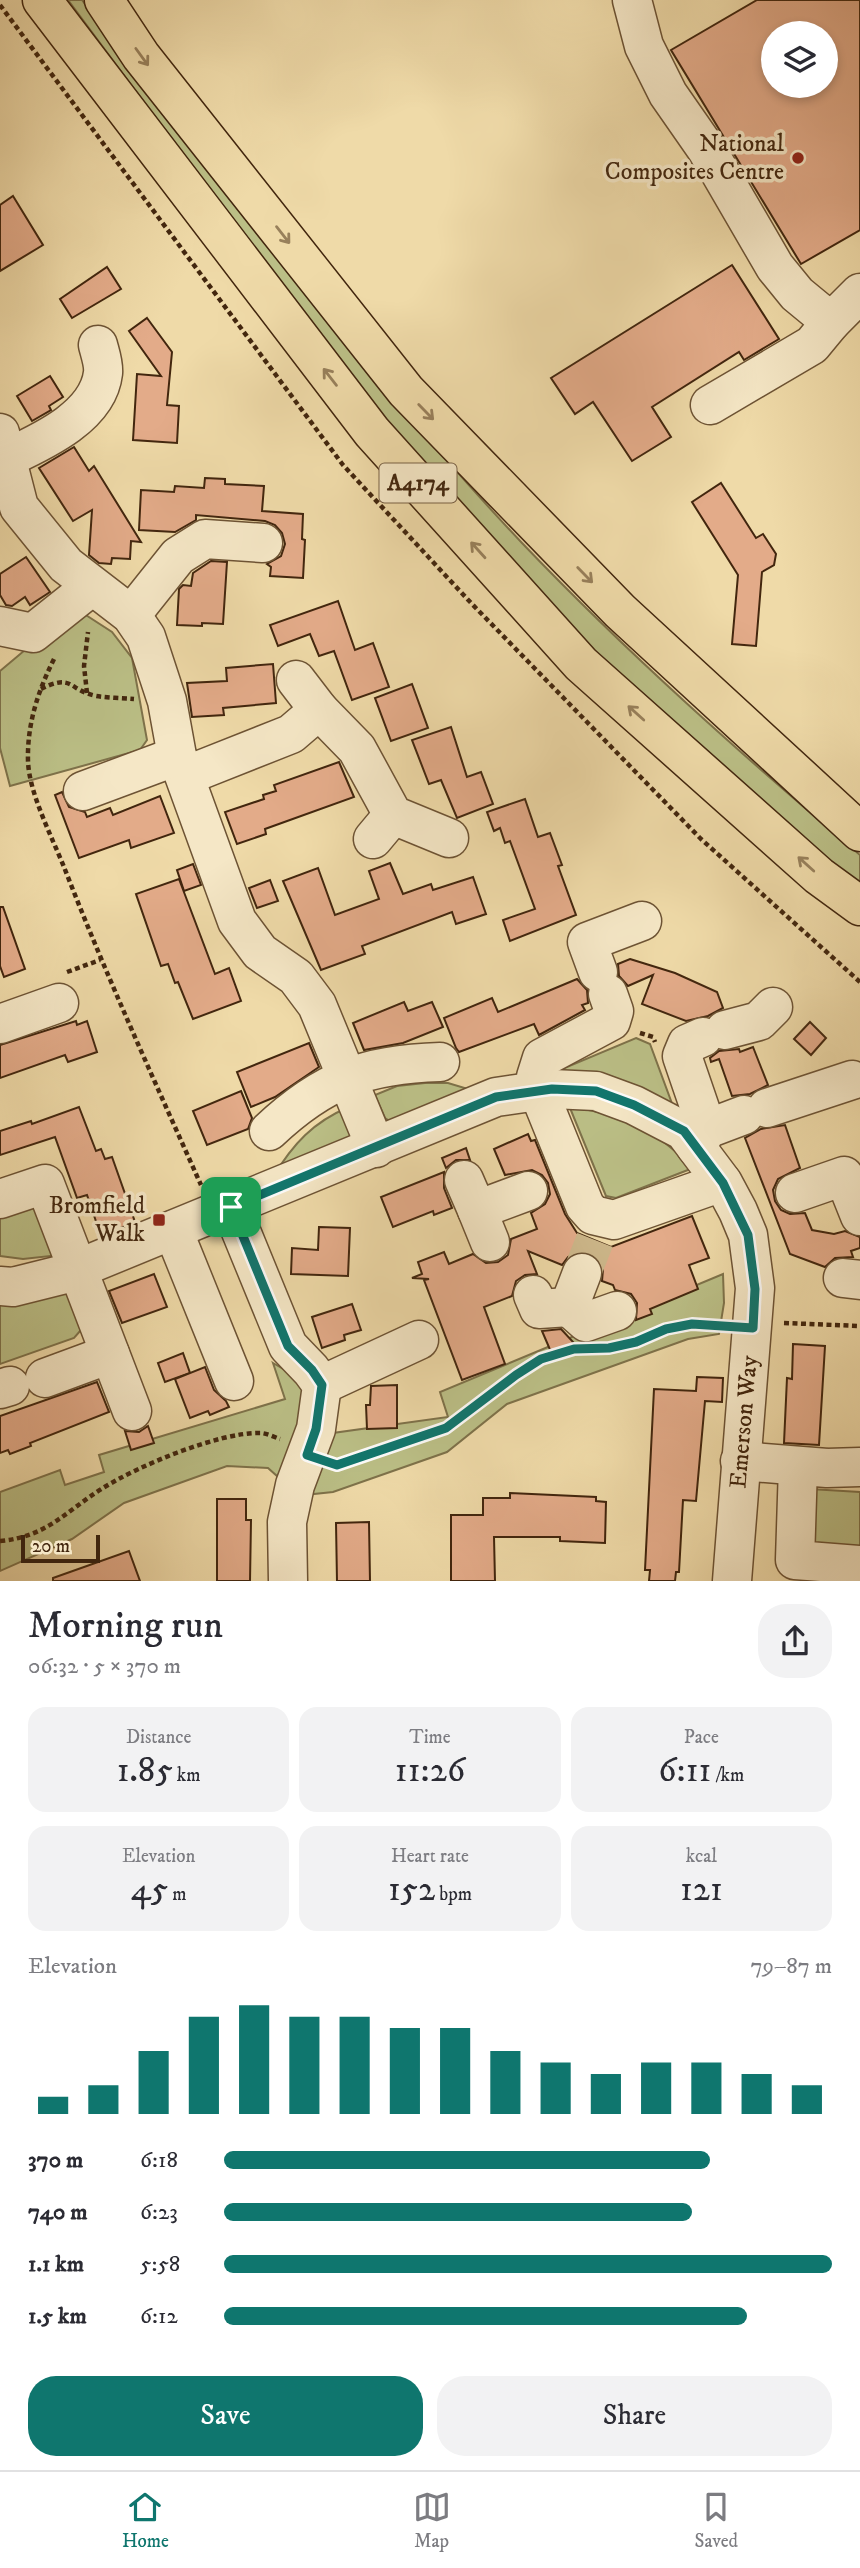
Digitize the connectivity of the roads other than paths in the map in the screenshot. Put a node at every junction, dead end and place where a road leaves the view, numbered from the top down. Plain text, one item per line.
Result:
1 (42, 0) edge
2 (104, 0) edge
3 (632, 0) edge
4 (860, 293) edge
5 (831, 322) junction
6 (98, 345) dead end
7 (710, 405) dead end
8 (3, 446) edge
9 (263, 543) dead end
10 (110, 599) junction
11 (0, 625) edge
12 (296, 680) dead end
13 (319, 710) junction
14 (181, 766) junction
15 (83, 791) dead end
16 (860, 832) edge
17 (449, 838) dead end
18 (860, 906) edge
19 (642, 921) dead end
20 (59, 1003) dead end
21 (773, 1007) dead end
22 (0, 1024) edge
23 (440, 1062) dead end
24 (347, 1078) junction
25 (852, 1080) dead end
26 (538, 1090) junction
27 (269, 1131) dead end
28 (702, 1138) junction
29 (376, 1147) junction
30 (551, 1181) junction
31 (757, 1196) junction
32 (0, 1199) edge
33 (222, 1211) junction
34 (477, 1211) dead end
35 (860, 1216) edge
36 (173, 1230) junction
37 (587, 1260) junction
38 (77, 1269) junction
39 (0, 1286) edge
40 (533, 1295) dead end
41 (618, 1329) road end
42 (419, 1340) dead end
43 (110, 1354) junction
44 (234, 1381) dead end
45 (18, 1384) edge
46 (322, 1385) junction
47 (132, 1411) dead end
48 (740, 1461) junction
49 (798, 1466) junction
50 (860, 1467) edge
51 (860, 1566) edge
52 (288, 1581) edge
53 (732, 1581) edge

18 -> 1 highway, A4174
2 -> 16 highway, A4174
3 - 5 street
4 - 5 street
5 - 7 street
6 - 8 street
8 - 10 street
9 - 10 street
10 - 11 street
10 - 14 street
12 - 13 street
13 - 14 street
13 - 17 street
14 - 15 street
14 - 24 street
19 - 26 street
20 - 22 street
21 - 28 street
23 - 24 street
24 - 27 street
24 - 29 street
25 - 28 street
26 - 28 street, Emerson Way
26 - 29 street, Emerson Way
26 - 30 street
28 - 31 street, Emerson Way
29 - 33 street, Emerson Way
30 - 34 street
30 - 37 street
31 - 35 street
31 - 37 street
31 - 48 street, Emerson Way
32 - 38 street
33 - 36 street, Emerson Way
33 - 46 street
36 - 38 street, Emerson Way
36 - 44 street
37 - 40 street
37 - 41 street
38 - 39 street, Emerson Way
38 - 43 street
42 - 46 street
43 - 45 street
43 - 47 street
46 - 52 street
48 - 49 street
48 - 53 street, Emerson Way
49 - 50 street
49 - 51 street

